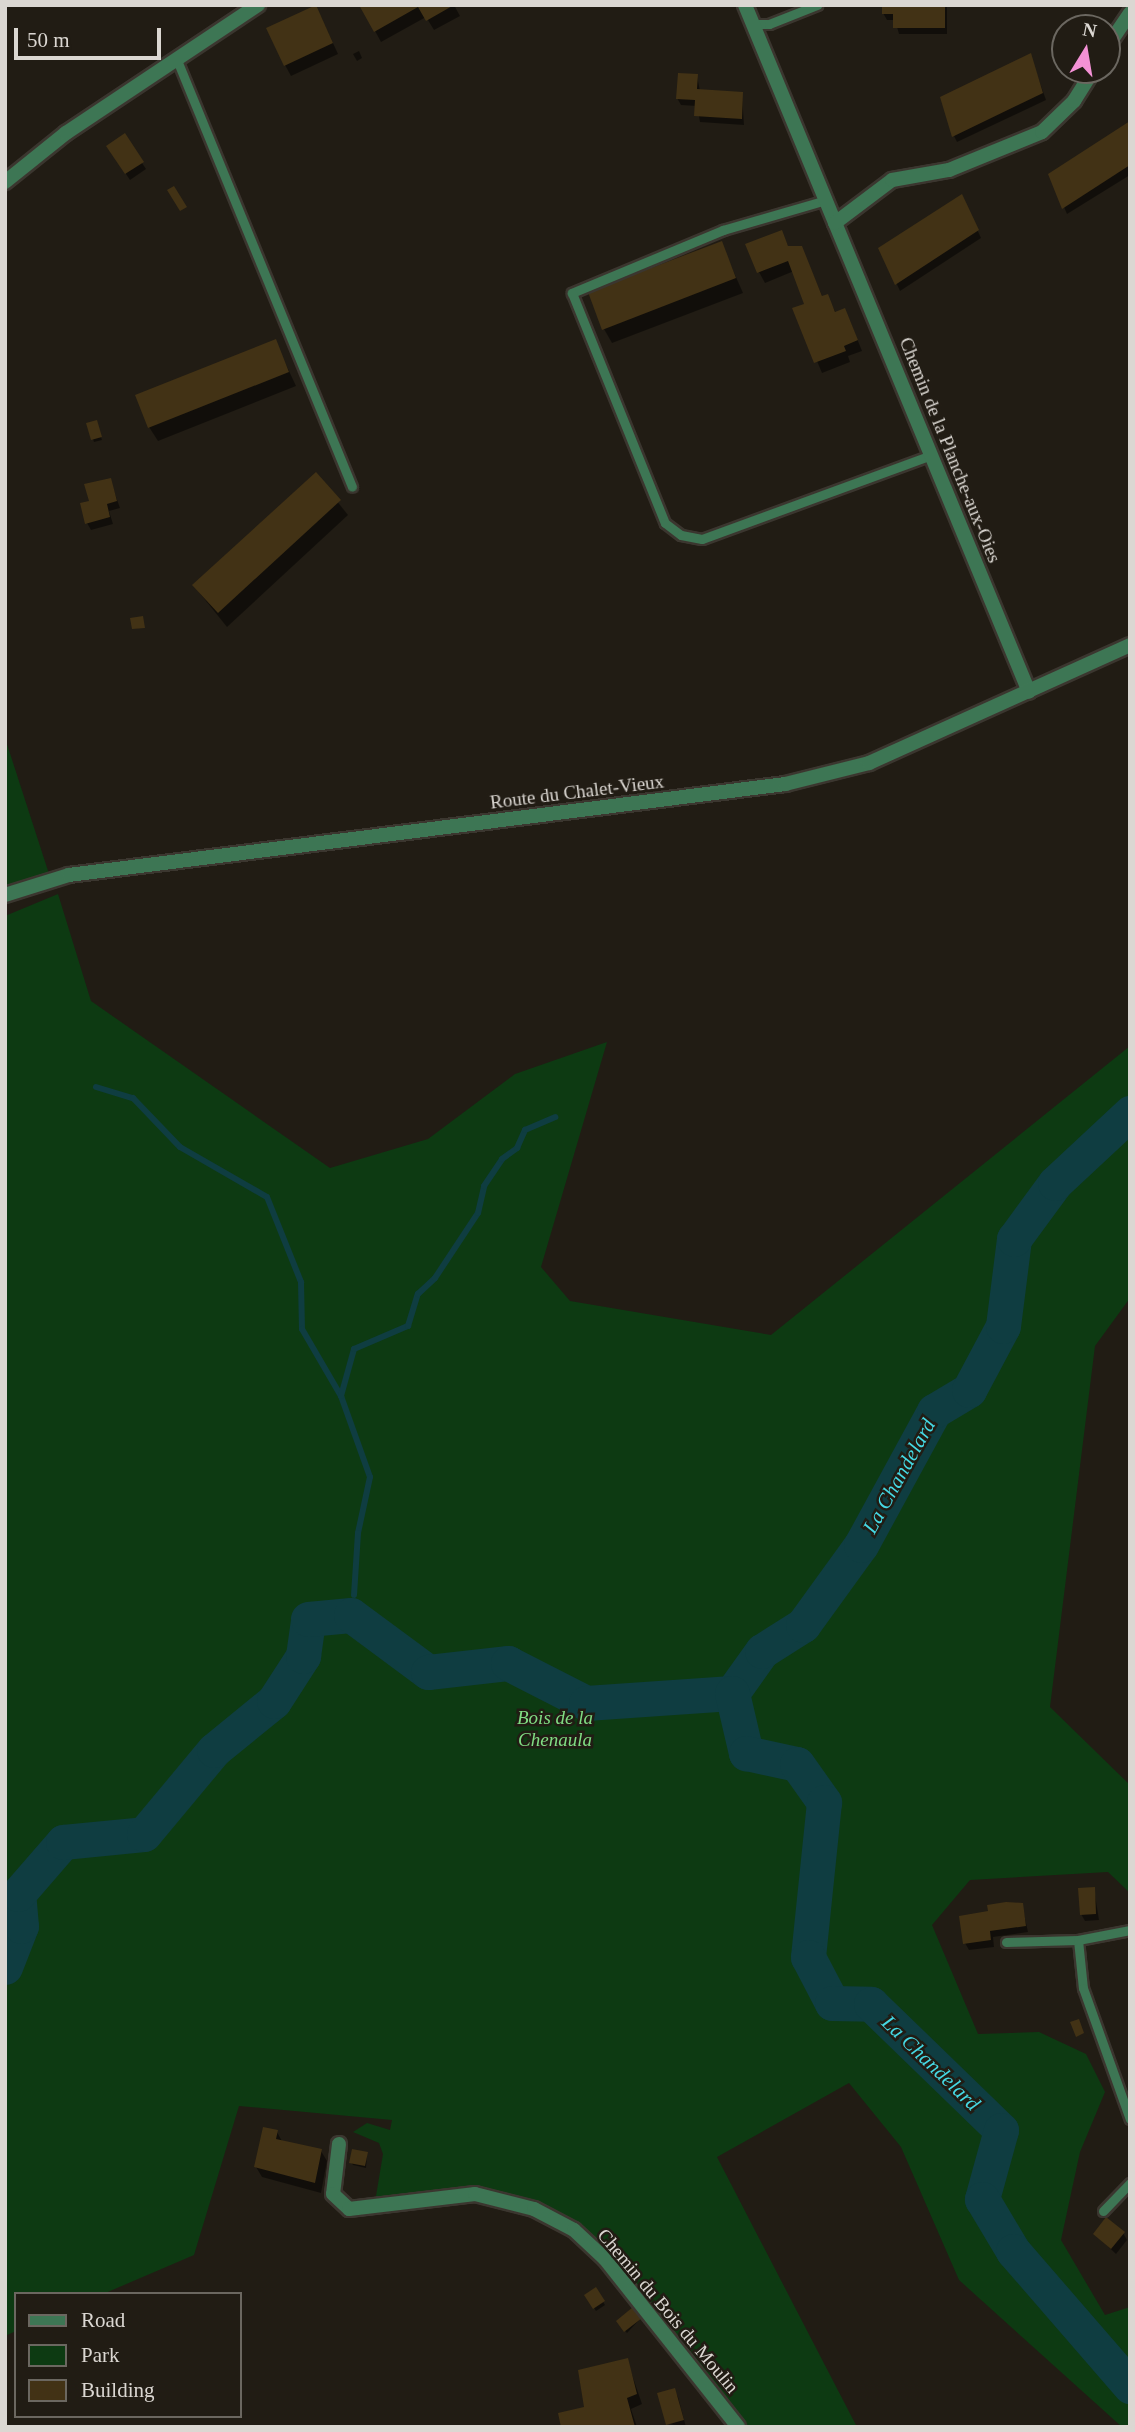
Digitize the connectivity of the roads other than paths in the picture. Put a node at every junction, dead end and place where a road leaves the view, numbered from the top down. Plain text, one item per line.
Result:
1 (258, 5) edge
2 (745, 5) edge
3 (817, 5) edge
4 (751, 24) junction
5 (177, 60) junction
6 (1084, 84) edge
7 (5, 183) edge
8 (826, 200) junction
9 (835, 223) junction
10 (932, 455) junction
11 (352, 487) dead end
12 (1130, 645) edge
13 (1029, 692) junction
14 (5, 895) edge
15 (1130, 1930) edge
16 (1078, 1940) junction
17 (1006, 1942) dead end
18 (1130, 2119) edge
19 (339, 2144) dead end
20 (1130, 2183) edge
21 (1103, 2211) dead end
22 (738, 2427) edge

1 - 5 street
2 - 4 street, Chemin de la Planche-aux-Oies
3 - 4 lane
4 - 8 street, Chemin de la Planche-aux-Oies
5 - 7 street
5 - 11 lane
6 - 9 street
8 - 9 street, Chemin de la Planche-aux-Oies
8 - 10 lane
9 - 10 street, Chemin de la Planche-aux-Oies
10 - 13 street, Chemin de la Planche-aux-Oies
12 - 13 street, Route du Chalet-Vieux
13 - 14 street, Route du Chalet-Vieux
15 - 16 lane
16 - 17 lane
16 - 18 lane
19 - 22 street, Chemin du Bois du Moulin
20 - 21 lane

